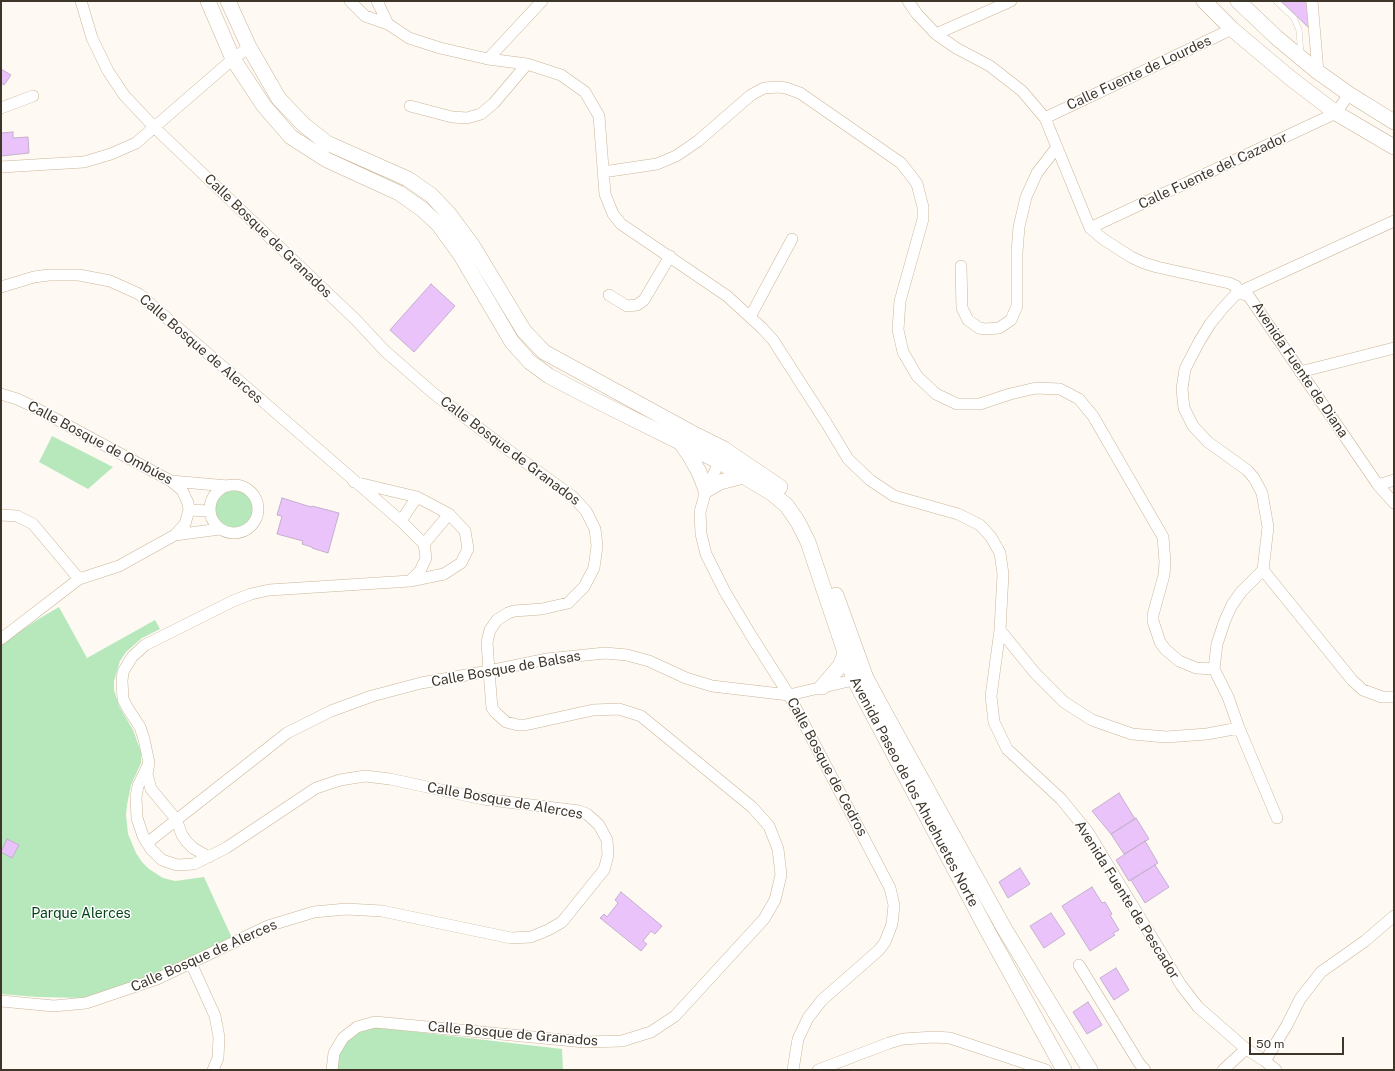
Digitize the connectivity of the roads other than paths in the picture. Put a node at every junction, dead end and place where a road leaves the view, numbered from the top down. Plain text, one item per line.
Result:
1 (81, 1) edge
2 (208, 1) edge
3 (228, 1) edge
4 (350, 1) edge
5 (377, 1) edge
6 (542, 1) edge
7 (908, 1) edge
8 (1011, 1) edge
9 (1204, 1) edge
10 (1238, 1) edge
11 (1276, 1) edge
12 (1312, 1) edge
13 (388, 24) junction
14 (1232, 29) junction
15 (936, 34) junction
16 (249, 47) junction
17 (488, 58) junction
18 (1302, 58) junction
19 (234, 59) junction
20 (527, 64) junction
21 (1318, 72) junction
22 (1349, 94) junction
23 (33, 96) dead end
24 (410, 106) dead end
25 (1, 108) edge
26 (1336, 113) junction
27 (1045, 118) junction
28 (1394, 122) edge
29 (155, 128) junction
30 (1057, 147) junction
31 (1394, 147) edge
32 (1, 167) edge
33 (603, 172) junction
34 (1394, 221) edge
35 (1090, 228) junction
36 (792, 239) dead end
37 (670, 256) junction
38 (961, 266) dead end
39 (1, 287) edge
40 (1237, 293) junction
41 (609, 295) dead end
42 (750, 317) junction
43 (1394, 348) edge
44 (1300, 372) junction
45 (1, 394) edge
46 (679, 441) junction
47 (722, 456) junction
48 (744, 476) junction
49 (1394, 480) edge
50 (171, 481) junction
51 (354, 482) junction
52 (1378, 485) junction
53 (228, 486) junction
54 (706, 490) junction
55 (417, 497) junction
56 (1394, 502) edge
57 (189, 510) junction
58 (210, 511) junction
59 (449, 514) junction
60 (1, 516) edge
61 (401, 521) junction
62 (220, 529) junction
63 (175, 535) junction
64 (424, 544) junction
65 (1263, 570) junction
66 (79, 579) junction
67 (410, 581) junction
68 (1000, 630) junction
69 (1, 640) edge
70 (845, 654) junction
71 (1214, 669) junction
72 (490, 671) junction
73 (860, 679) junction
74 (822, 687) junction
75 (789, 695) junction
76 (1394, 697) edge
77 (1239, 728) junction
78 (149, 763) junction
79 (1277, 818) dead end
80 (176, 820) junction
81 (146, 843) junction
82 (209, 857) junction
83 (1394, 916) edge
84 (191, 963) junction
85 (1079, 965) dead end
86 (1, 1001) edge
87 (1246, 1049) junction
88 (1265, 1061) junction
89 (213, 1070) edge
90 (332, 1070) edge
91 (793, 1070) edge
92 (818, 1070) edge
93 (1046, 1070) edge
94 (1064, 1070) edge
95 (1090, 1070) edge
96 (1145, 1070) edge
97 (1223, 1070) edge
98 (1276, 1070) edge

1 - 29 street, Calle Bosque de Granados
2 - 19 street, Avenida Paseo de los Ahuehuetes Norte
3 - 16 street, Avenida Paseo de los Ahuehuetes Norte
4 - 13 street, Avenida Fuente de Pescador
5 - 13 street
6 - 17 street
7 - 15 street, Avenida Fuente de Diana
8 - 15 street
9 - 14 street
10 - 18 street
11 - 18 lane
12 - 21 street
13 - 17 street, Avenida Fuente de Pescador
14 - 26 street
14 - 27 street, Calle Fuente de Lourdes
15 - 27 street, Avenida Fuente de Diana
16 - 19 street
16 - 47 street, Avenida Paseo de los Ahuehuetes Norte
17 - 20 street, Avenida Fuente de Pescador
18 - 21 street
19 - 29 street
19 - 46 street, Avenida Paseo de los Ahuehuetes Norte
20 - 24 street
20 - 33 street, Avenida Fuente de Pescador
21 - 22 street
22 - 26 street
22 - 28 street
23 - 25 street
26 - 31 street
26 - 35 street, Calle Fuente del Cazador
27 - 30 street, Avenida Fuente de Diana
29 - 32 street
29 - 72 street, Calle Bosque de Granados
30 - 35 street, Avenida Fuente de Diana
30 - 38 street
33 - 37 street, Avenida Fuente de Pescador
33 - 71 street
34 - 40 street
35 - 40 street, Avenida Fuente de Diana
36 - 42 street
37 - 41 street
37 - 42 street, Avenida Fuente de Pescador
39 - 51 street, Calle Bosque de Alerces
40 - 44 street, Avenida Fuente de Diana
40 - 65 street
42 - 68 street, Avenida Fuente de Pescador
43 - 44 street
44 - 52 street, Avenida Fuente de Diana
45 - 50 street, Calle Bosque de Ombúes
46 - 47 street, Avenida Paseo de los Ahuehuetes Norte
46 - 54 street
47 - 48 street, Avenida Paseo de los Ahuehuetes Norte
47 - 54 street, Calle Bosque de Cedros
47 - 73 street, Avenida Paseo de los Ahuehuetes Norte
48 - 54 street
48 - 70 street, Avenida Paseo de los Ahuehuetes Norte
49 - 52 street
50 - 53 street
50 - 57 street, Calle Bosque de Ombúes
51 - 55 street, Calle Bosque de Alerces
51 - 61 street, Calle Bosque de Alerces
52 - 56 street, Avenida Fuente de Diana
53 - 58 street
53 - 62 street
54 - 75 street, Calle Bosque de Cedros
55 - 59 street, Calle Bosque de Alerces
55 - 61 street
57 - 58 street
57 - 63 street
58 - 62 street
59 - 64 street
59 - 67 street, Calle Bosque de Alerces
60 - 66 street
61 - 64 street, Calle Bosque de Alerces
62 - 63 street
63 - 66 street
64 - 67 street
65 - 71 street
65 - 76 street
66 - 69 street
67 - 78 street, Calle Bosque de Alerces
68 - 77 street
68 - 87 street, Avenida Fuente de Pescador
70 - 73 street, Avenida Paseo de los Ahuehuetes Norte
70 - 74 street
71 - 77 street
72 - 75 street, Calle Bosque de Balsas
72 - 80 street, Calle Bosque de Balsas
72 - 90 street, Calle Bosque de Granados
73 - 74 street, Calle Bosque de Balsas
73 - 94 street, Avenida Paseo de los Ahuehuetes Norte
73 - 95 street, Avenida Paseo de los Ahuehuetes Norte
74 - 75 street, Calle Bosque de Balsas
75 - 91 street, Calle Bosque de Cedros
77 - 79 street
78 - 80 street, Calle Bosque de Alerces
78 - 81 street, Calle Bosque de Alerces
80 - 81 street, Calle Bosque de Balsas
80 - 82 street, Calle Bosque de Alerces
81 - 82 street, Calle Bosque de Alerces
82 - 84 street, Calle Bosque de Alerces
83 - 88 street
84 - 86 street, Calle Bosque de Alerces
84 - 89 street
85 - 96 street
87 - 88 street, Avenida Fuente de Pescador
87 - 97 street
88 - 98 street, Avenida Fuente de Pescador
92 - 93 street

